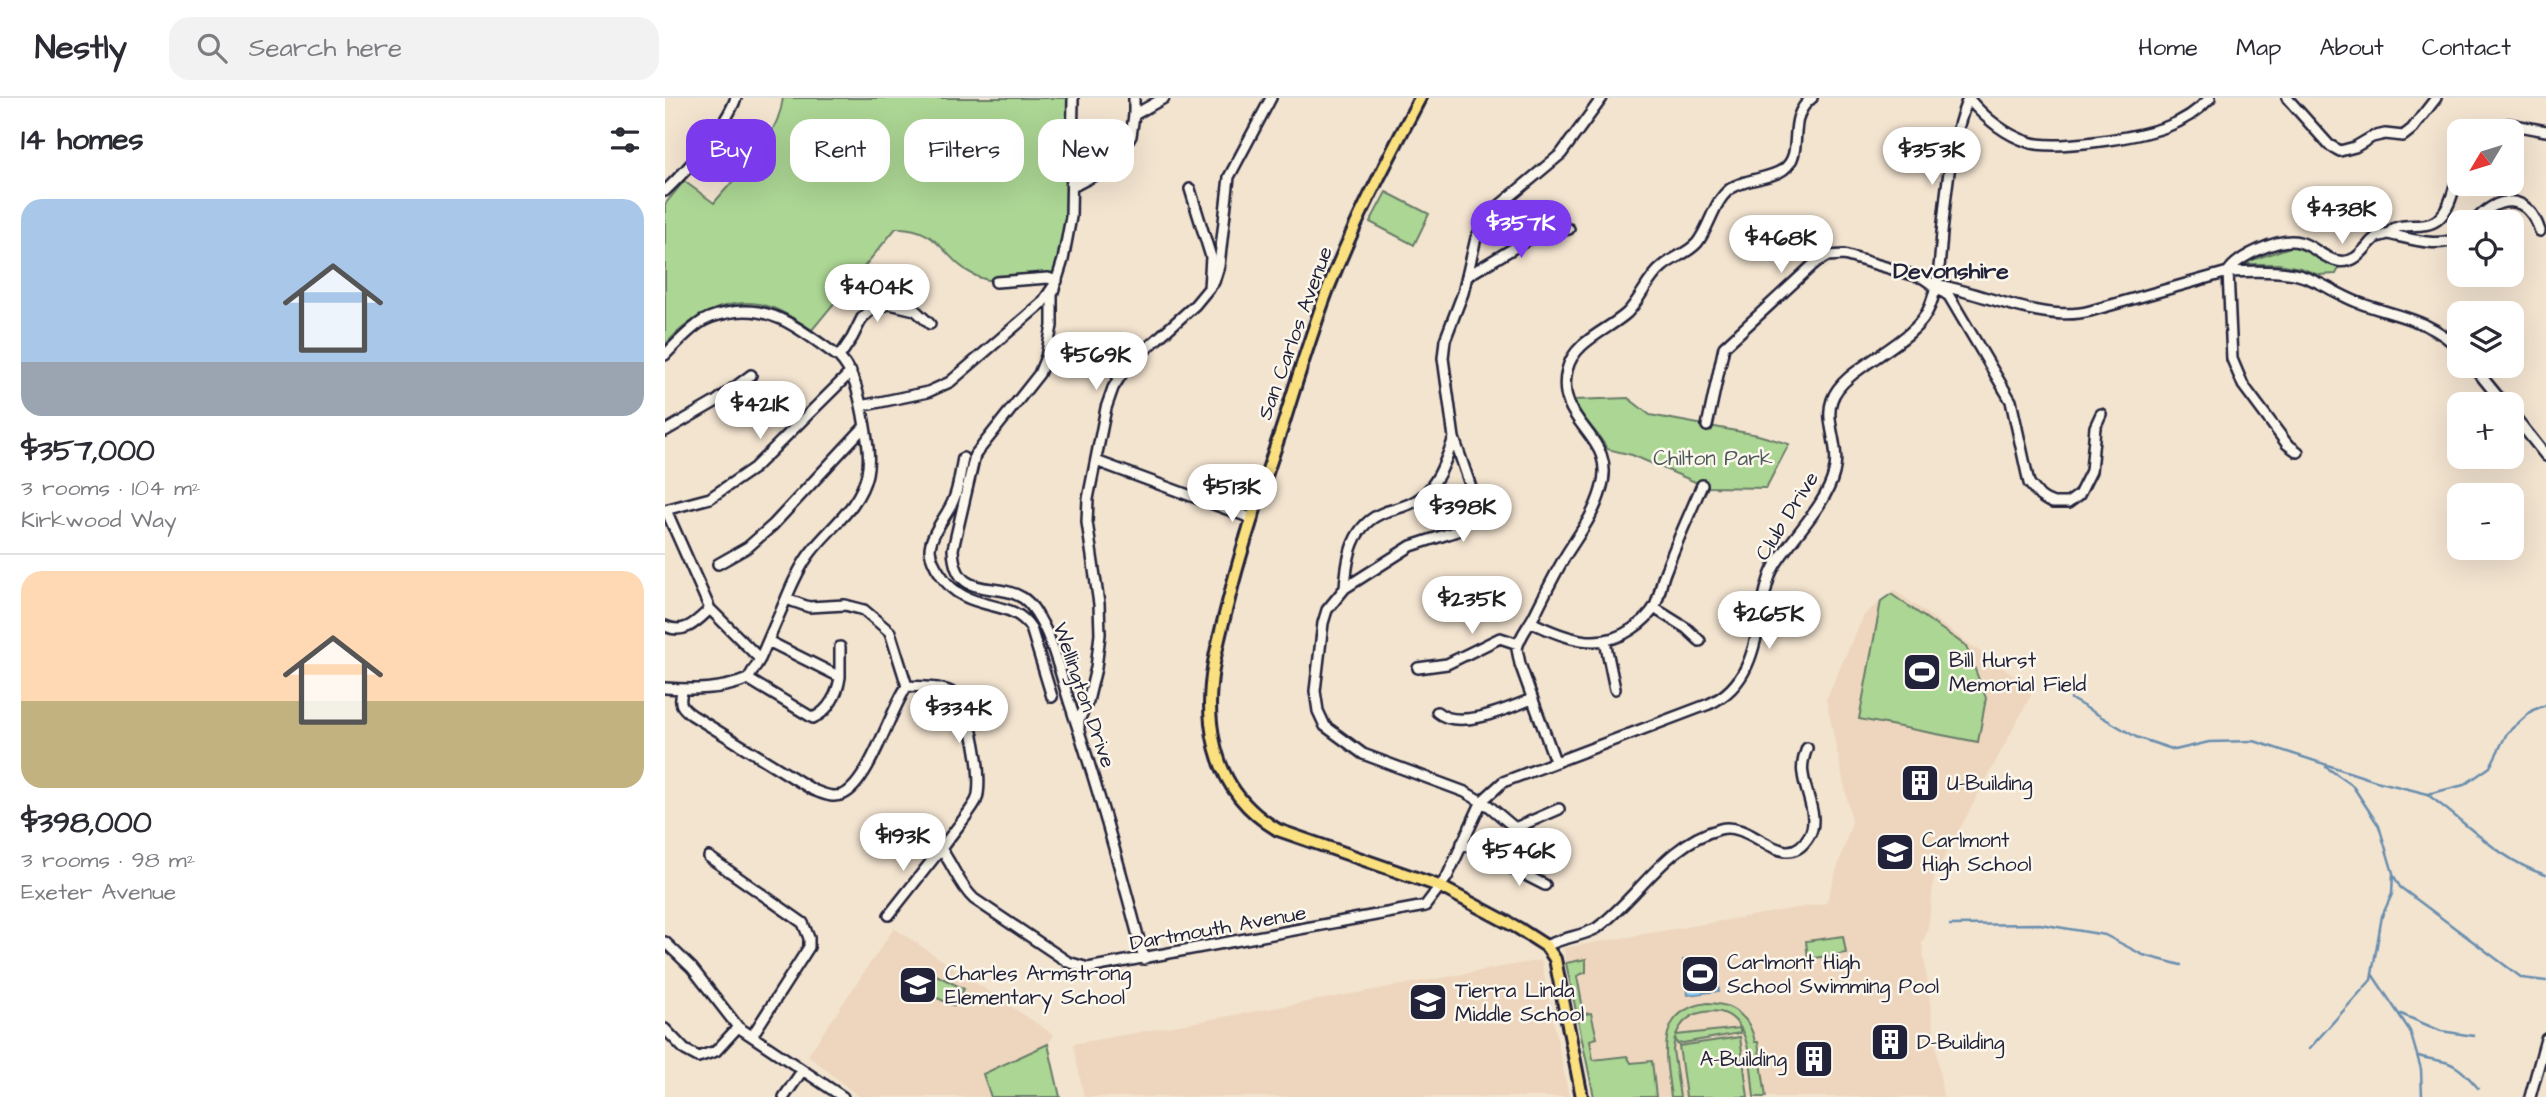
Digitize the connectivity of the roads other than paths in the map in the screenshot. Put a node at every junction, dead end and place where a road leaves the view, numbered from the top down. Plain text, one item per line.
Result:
1 (736, 98) edge
2 (1073, 98) edge
3 (1134, 98) edge
4 (1164, 98) edge
5 (1271, 98) edge
6 (1420, 98) edge
7 (1602, 98) edge
8 (1812, 98) edge
9 (1968, 98) edge
10 (2210, 98) edge
11 (2287, 98) edge
12 (2436, 98) edge
13 (1134, 114) junction
14 (2524, 127) edge
15 (2546, 131) edge
16 (1072, 187) junction
17 (1189, 189) dead end
18 (665, 191) edge
19 (2451, 196) edge
20 (2485, 210) edge
21 (1569, 229) dead end
22 (2540, 231) dead end
23 (2388, 234) junction
24 (2447, 242) edge
25 (2228, 272) junction
26 (1467, 276) junction
27 (1057, 281) junction
28 (996, 282) dead end
29 (1937, 285) junction
30 (1209, 290) junction
31 (930, 324) dead end
32 (2447, 338) edge
33 (665, 355) edge
34 (839, 357) junction
35 (851, 372) junction
36 (751, 374) dead end
37 (2483, 378) edge
38 (2494, 392) edge
39 (861, 407) junction
40 (2101, 414) dead end
41 (1707, 426) dead end
42 (864, 427) junction
43 (2524, 428) edge
44 (665, 430) edge
45 (1454, 438) junction
46 (2298, 452) dead end
47 (2546, 456) edge
48 (963, 458) dead end
49 (1096, 461) junction
50 (1702, 485) dead end
51 (665, 510) edge
52 (1251, 518) junction
53 (718, 564) dead end
54 (974, 585) junction
55 (1345, 588) junction
56 (967, 598) junction
57 (786, 599) junction
58 (1654, 608) junction
59 (710, 609) junction
60 (1531, 622) junction
61 (665, 626) edge
62 (768, 640) junction
63 (1605, 641) junction
64 (1700, 641) dead end
65 (1518, 644) junction
66 (840, 647) dead end
67 (761, 659) junction
68 (1417, 668) dead end
69 (840, 677) junction
70 (748, 680) junction
71 (907, 686) junction
72 (665, 688) edge
73 (1615, 689) dead end
74 (683, 690) junction
75 (1052, 697) dead end
76 (1532, 699) junction
77 (1437, 712) dead end
78 (1081, 738) junction
79 (1807, 748) dead end
80 (1555, 761) junction
81 (1482, 802) junction
82 (1559, 810) dead end
83 (1515, 828) junction
84 (1462, 843) junction
85 (941, 849) junction
86 (709, 858) dead end
87 (1507, 864) junction
88 (1545, 885) dead end
89 (1439, 886) junction
90 (889, 915) dead end
91 (665, 942) edge
92 (1546, 946) junction
93 (1145, 959) junction
94 (738, 1027) junction
95 (665, 1029) edge
96 (752, 1036) junction
97 (2546, 1039) edge
98 (802, 1071) junction
99 (784, 1097) edge
100 (843, 1097) edge
101 (1582, 1097) edge
102 (2530, 1097) edge

1 - 18 street
2 - 16 street
3 - 13 street
4 - 13 street
5 - 30 street
6 - 52 main road, San Carlos Avenue
7 - 26 street
8 - 60 street
9 - 10 street
9 - 29 street, Club Drive
11 - 12 street
13 - 16 street
14 - 15 street
16 - 27 street
17 - 30 street
19 - 23 street
20 - 22 street
21 - 26 street
23 - 24 street
23 - 25 street
25 - 29 street
25 - 32 street
25 - 46 street
26 - 45 street
27 - 28 street
27 - 39 street
27 - 54 street
29 - 40 street
29 - 41 street
29 - 80 street, Club Drive
30 - 49 street
31 - 34 street
33 - 34 street
34 - 35 street
35 - 39 street
35 - 51 street
36 - 44 street
37 - 38 street
39 - 42 street
42 - 53 street
42 - 57 street
43 - 47 street
45 - 55 street
45 - 55 street
48 - 56 street
49 - 52 street
49 - 78 street
50 - 58 street
51 - 59 street
52 - 89 main road, San Carlos Avenue
54 - 56 street
54 - 78 street, Wellington Drive
55 - 81 street
56 - 75 street
57 - 62 street
57 - 71 street
58 - 63 street
58 - 64 street
59 - 61 street
59 - 67 street
60 - 63 street
60 - 65 street
62 - 67 street
62 - 69 street
63 - 73 street
65 - 68 street
65 - 76 street
66 - 69 street
67 - 70 street
69 - 70 street
70 - 74 street
71 - 74 street
71 - 85 street
72 - 74 street
76 - 77 street
76 - 80 street
78 - 93 street, Wellington Drive
79 - 92 street
80 - 81 street, Club Drive
81 - 83 street
81 - 84 street, Club Drive
82 - 83 street
83 - 87 street
84 - 87 street
84 - 89 street, Club Drive
85 - 90 street
85 - 93 street, Dartmouth Avenue
86 - 96 street
87 - 88 street
89 - 92 main road, San Carlos Avenue
89 - 93 street, Dartmouth Avenue
91 - 94 street
92 - 101 main road
94 - 95 street
94 - 96 street
96 - 98 street
97 - 102 street
98 - 99 street
98 - 100 street

